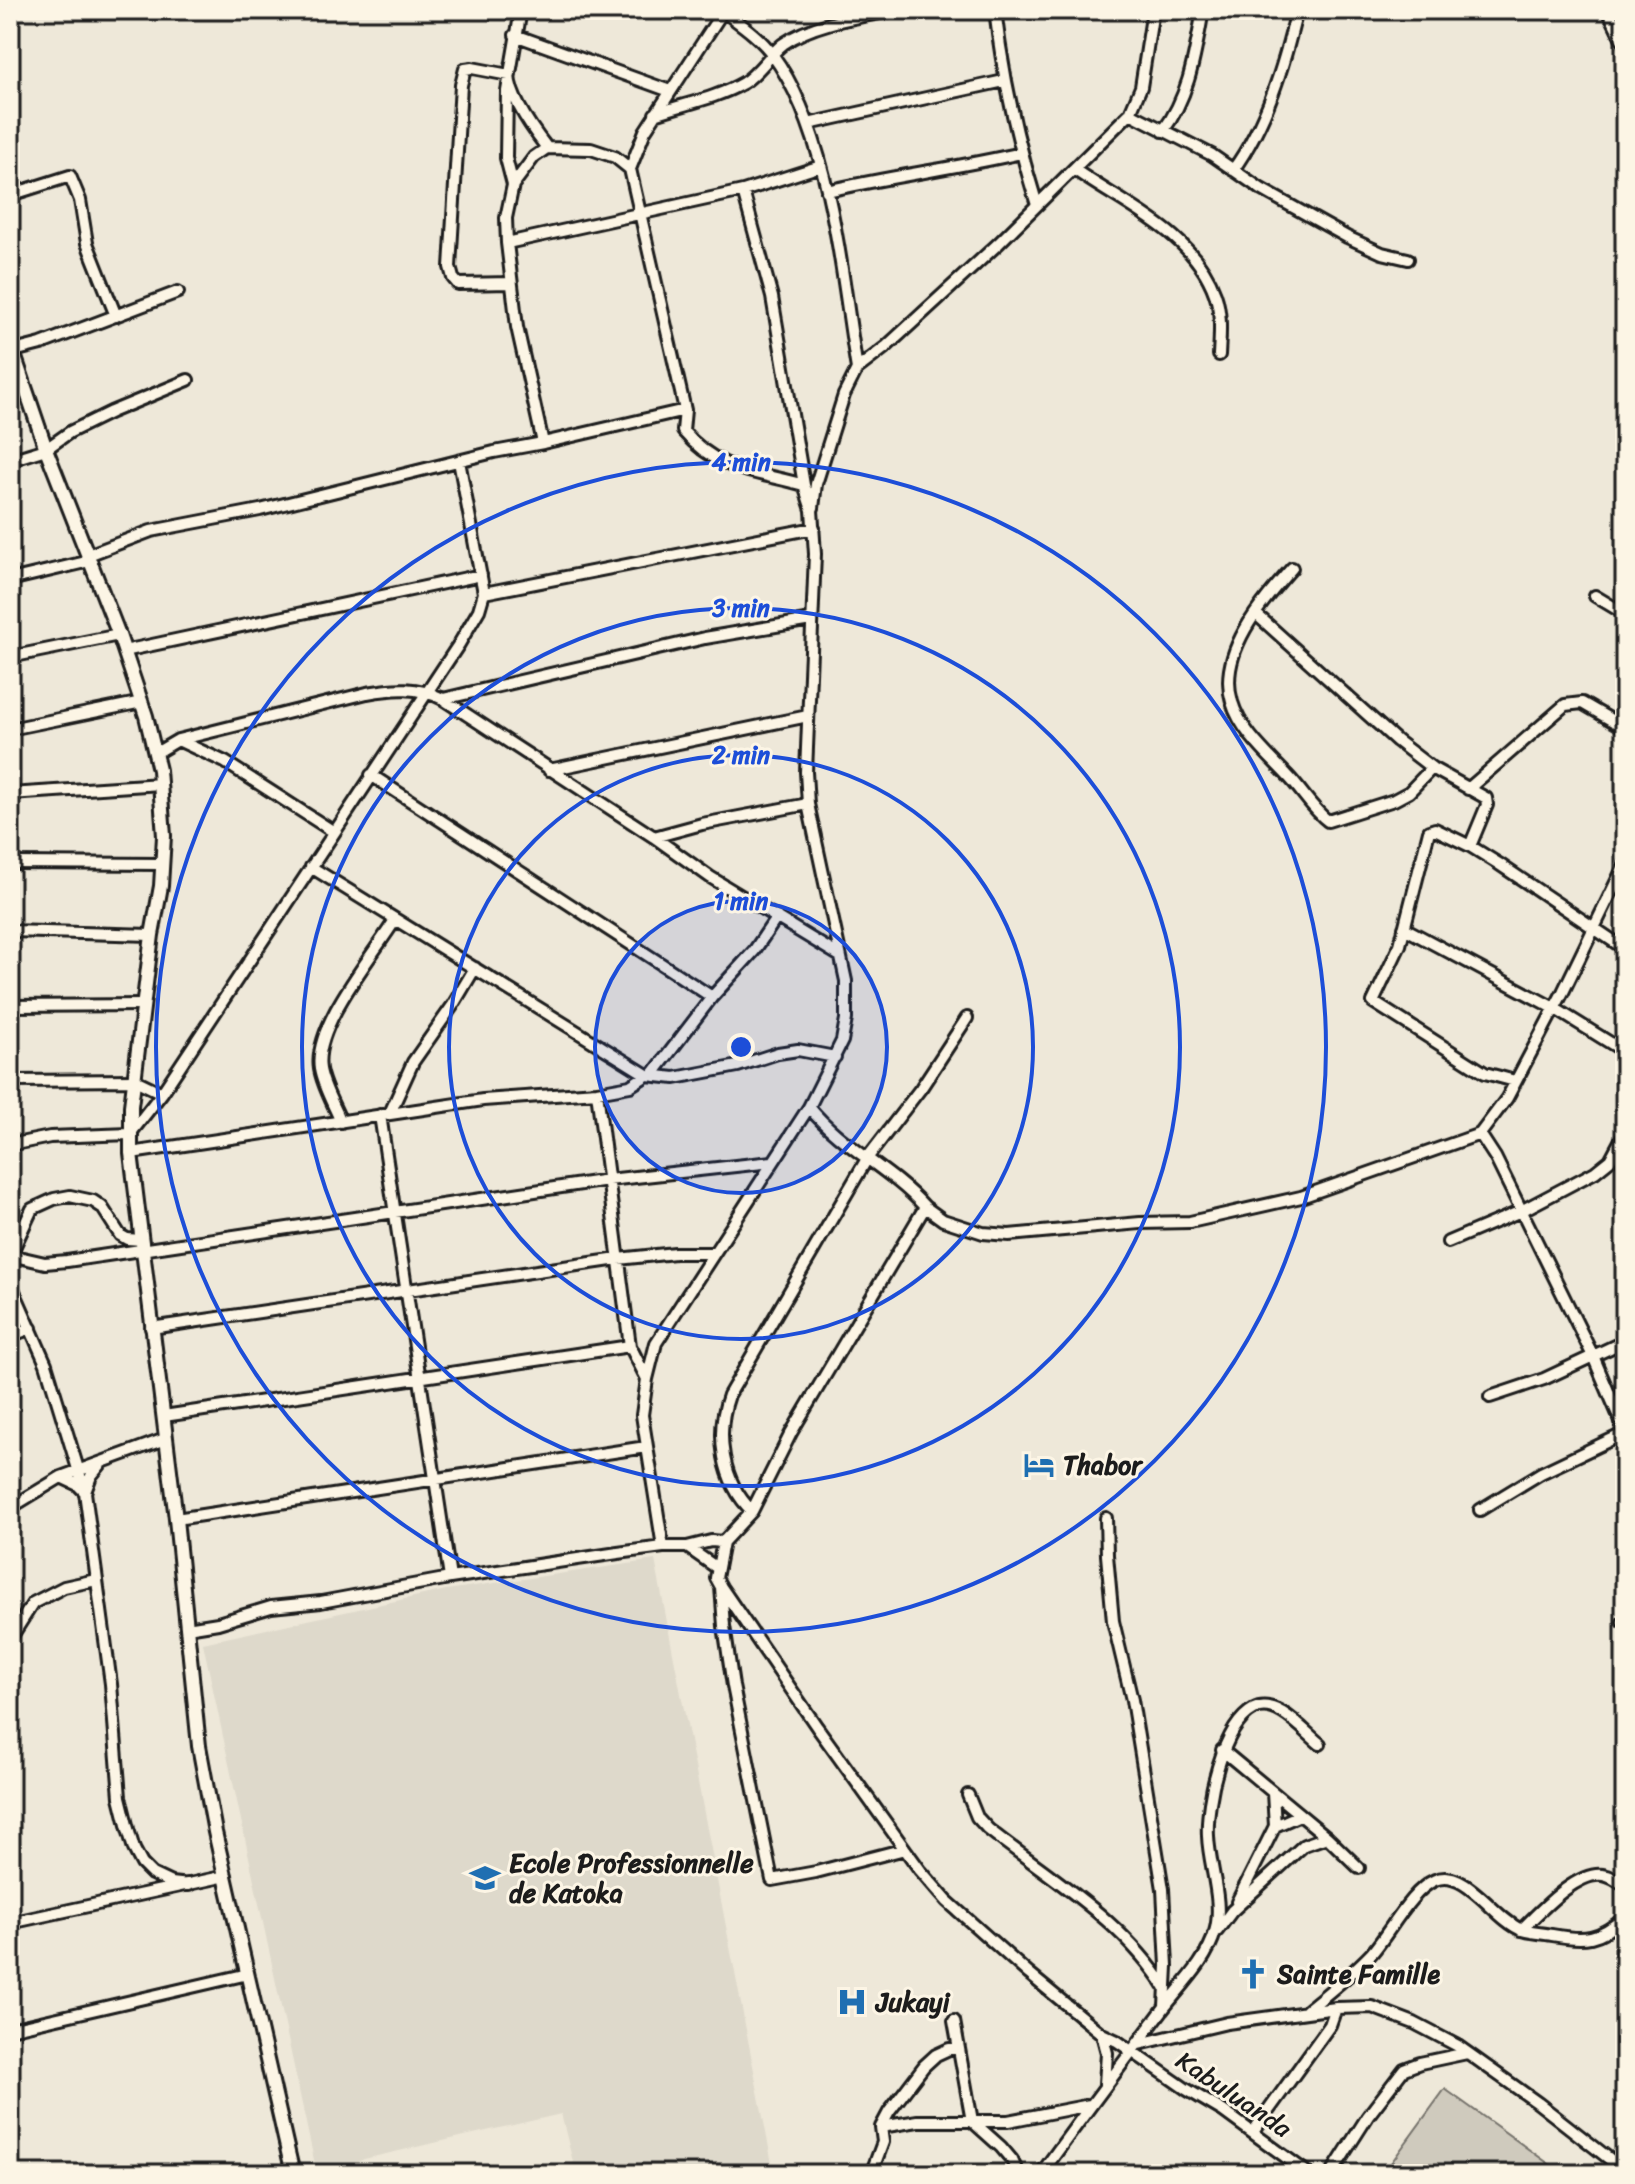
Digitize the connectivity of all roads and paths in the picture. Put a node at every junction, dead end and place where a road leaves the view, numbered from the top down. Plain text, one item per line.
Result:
1 (521, 10) edge
2 (723, 10) edge
3 (896, 10) edge
4 (995, 10) edge
5 (1153, 10) edge
6 (1203, 10) edge
7 (1297, 10) edge
8 (1608, 10) edge
9 (847, 15) edge
10 (515, 35) junction
11 (1625, 45) edge
12 (772, 53) junction
13 (509, 75) junction
14 (1004, 81) junction
15 (670, 91) junction
16 (1130, 113) junction
17 (655, 114) junction
18 (808, 124) junction
19 (1163, 131) junction
20 (547, 148) junction
21 (1021, 153) junction
22 (821, 166) junction
23 (630, 169) junction
24 (1075, 170) junction
25 (1233, 170) junction
26 (513, 185) junction
27 (743, 191) junction
28 (827, 191) junction
29 (10, 195) edge
30 (1037, 205) junction
31 (641, 213) junction
32 (507, 243) junction
33 (1408, 259) dead end
34 (511, 283) junction
35 (178, 292) dead end
36 (116, 316) junction
37 (11, 349) edge
38 (1219, 355) dead end
39 (857, 369) junction
40 (188, 380) dead end
41 (685, 410) junction
42 (543, 443) junction
43 (46, 449) junction
44 (10, 460) edge
45 (459, 461) junction
46 (804, 485) junction
47 (812, 510) junction
48 (814, 528) junction
49 (89, 558) junction
50 (1292, 568) dead end
51 (481, 575) junction
52 (10, 580) edge
53 (484, 593) junction
54 (1595, 596) dead end
55 (1256, 614) junction
56 (1625, 614) edge
57 (811, 620) junction
58 (119, 635) junction
59 (124, 651) junction
60 (10, 657) edge
61 (427, 690) junction
62 (443, 699) junction
63 (142, 702) junction
64 (808, 716) junction
65 (1625, 728) edge
66 (10, 729) edge
67 (178, 740) junction
68 (156, 753) junction
69 (1432, 768) junction
70 (549, 770) junction
71 (371, 775) junction
72 (161, 784) junction
73 (1468, 789) junction
74 (10, 794) edge
75 (808, 804) junction
76 (334, 832) junction
77 (654, 837) junction
78 (1470, 846) junction
79 (10, 863) edge
80 (162, 864) junction
81 (1625, 864) edge
82 (311, 867) junction
83 (777, 917) junction
84 (395, 920) junction
85 (1404, 928) junction
86 (1593, 928) junction
87 (10, 931) edge
88 (152, 935) junction
89 (1625, 949) edge
90 (840, 956) junction
91 (475, 968) junction
92 (712, 997) junction
93 (144, 1005) junction
94 (10, 1006) edge
95 (1554, 1008) junction
96 (967, 1018) dead end
97 (1625, 1052) edge
98 (835, 1057) junction
99 (650, 1075) junction
100 (135, 1080) junction
101 (10, 1081) edge
102 (1515, 1081) junction
103 (597, 1092) junction
104 (162, 1093) junction
105 (809, 1107) junction
106 (385, 1114) junction
107 (341, 1122) junction
108 (1625, 1132) edge
109 (130, 1134) junction
110 (1480, 1134) junction
111 (10, 1145) edge
112 (131, 1153) junction
113 (868, 1157) junction
114 (772, 1162) junction
115 (608, 1180) junction
116 (925, 1207) junction
117 (1521, 1211) junction
118 (394, 1213) junction
119 (1448, 1242) dead end
120 (143, 1244) junction
121 (713, 1253) junction
122 (10, 1255) edge
123 (618, 1259) junction
124 (10, 1282) edge
125 (406, 1291) junction
126 (31, 1328) junction
127 (151, 1328) junction
128 (10, 1336) edge
129 (1625, 1341) edge
130 (630, 1346) junction
131 (1593, 1356) junction
132 (421, 1379) junction
133 (647, 1379) junction
134 (1490, 1397) dead end
135 (164, 1416) junction
136 (1625, 1432) edge
137 (165, 1439) junction
138 (646, 1447) junction
139 (102, 1463) junction
140 (79, 1470) junction
141 (61, 1477) junction
142 (435, 1480) junction
143 (85, 1492) junction
144 (10, 1508) edge
145 (1480, 1510) dead end
146 (752, 1511) junction
147 (1106, 1518) dead end
148 (176, 1519) junction
149 (723, 1542) junction
150 (663, 1547) junction
151 (687, 1547) junction
152 (717, 1568) junction
153 (450, 1578) junction
154 (96, 1580) junction
155 (721, 1587) junction
156 (187, 1628) junction
157 (10, 1639) edge
158 (1320, 1744) dead end
159 (1222, 1750) junction
160 (1273, 1793) junction
161 (968, 1795) dead end
162 (1304, 1818) junction
163 (1275, 1826) junction
164 (1327, 1837) junction
165 (1304, 1845) junction
166 (905, 1849) junction
167 (1359, 1868) dead end
168 (226, 1876) junction
169 (189, 1885) junction
170 (1625, 1886) edge
171 (1232, 1911) junction
172 (1625, 1917) edge
173 (10, 1923) edge
174 (1521, 1930) junction
175 (1215, 1932) junction
176 (248, 1974) junction
177 (1167, 1991) junction
178 (1165, 2008) junction
179 (1336, 2008) junction
180 (1317, 2011) junction
181 (1305, 2013) junction
182 (954, 2021) dead end
183 (1330, 2025) junction
184 (10, 2029) edge
185 (1102, 2034) junction
186 (1136, 2048) junction
187 (958, 2049) junction
188 (1467, 2053) junction
189 (1105, 2086) junction
190 (1090, 2105) junction
191 (972, 2121) junction
192 (881, 2127) junction
193 (1253, 2132) junction
194 (1625, 2171) edge
195 (292, 2172) edge
196 (871, 2174) edge
197 (1018, 2174) edge
198 (1041, 2174) edge
199 (1309, 2174) edge
200 (1331, 2174) edge

1 - 10 street
2 - 12 street
2 - 15 street
3 - 9 street
4 - 14 street
5 - 16 street
6 - 19 street
7 - 25 street
8 - 11 street
9 - 12 street
10 - 13 street
10 - 15 street
12 - 17 street
12 - 18 street
13 - 20 street
13 - 26 street
13 - 34 street
14 - 18 street
14 - 21 street
15 - 17 street
16 - 19 street
16 - 24 street
17 - 23 street
18 - 22 street
19 - 25 street
20 - 23 street
20 - 26 street
21 - 28 street
21 - 30 street
22 - 27 street
22 - 28 street
23 - 31 street
24 - 30 street
24 - 38 street
25 - 33 street
26 - 32 street
27 - 31 street
27 - 46 street
28 - 39 street
29 - 36 street
30 - 39 street
31 - 32 street
31 - 41 street
32 - 34 street
34 - 42 street
35 - 36 street
36 - 37 street
37 - 43 street
39 - 47 street
40 - 43 street
41 - 42 street
41 - 46 street
42 - 45 street
43 - 44 street
43 - 49 street
45 - 49 street
45 - 51 street
46 - 47 street
47 - 48 street
48 - 53 street
48 - 57 street
49 - 52 street
49 - 58 street
50 - 55 street
51 - 53 street
51 - 59 street
53 - 61 street
54 - 56 street
55 - 69 street
55 - 69 street
57 - 62 street
57 - 64 street
58 - 59 street
58 - 60 street
59 - 63 street
61 - 62 street
61 - 67 street
61 - 71 street
62 - 70 street
63 - 66 street
63 - 68 street
64 - 70 street
64 - 75 street
65 - 73 street
67 - 68 street
67 - 76 street
68 - 72 street
69 - 73 street
70 - 77 street
71 - 76 street
71 - 92 street
72 - 74 street
72 - 80 street
73 - 78 street
75 - 77 street
75 - 90 street
76 - 82 street
77 - 83 street
78 - 85 street
78 - 86 street
79 - 80 street
80 - 88 street
81 - 86 street
82 - 84 street
82 - 104 street
83 - 90 street
83 - 92 street
84 - 91 street
84 - 107 street
85 - 95 street
85 - 102 street
86 - 89 street
86 - 95 street
87 - 88 street
88 - 93 street
90 - 98 street
91 - 99 street
91 - 106 street
92 - 99 street
93 - 94 street
93 - 100 street
95 - 97 street
95 - 102 street
96 - 113 street
98 - 99 street
98 - 105 street
99 - 103 street
100 - 101 street
100 - 104 street
100 - 109 street
102 - 110 street
103 - 106 street
103 - 115 street
104 - 109 street
105 - 113 street
105 - 114 street
106 - 107 street
106 - 118 street
107 - 112 street
108 - 117 street
109 - 111 street
109 - 112 street
110 - 116 street
110 - 117 street
112 - 120 street
113 - 116 street
113 - 146 street
114 - 115 street
114 - 121 street
115 - 118 street
115 - 123 street
116 - 146 street
117 - 119 street
117 - 131 street
118 - 120 street
118 - 125 street
120 - 122 street
120 - 122 street
120 - 127 street
121 - 123 street
121 - 133 street
123 - 125 street
123 - 130 street
124 - 126 street
125 - 127 street
125 - 132 street
126 - 128 street
126 - 140 street
127 - 135 street
129 - 131 street
130 - 132 street
130 - 133 street
131 - 134 street
131 - 136 street
132 - 135 street
132 - 142 street
133 - 138 street
135 - 137 street
136 - 145 street
137 - 139 street
137 - 148 street
138 - 142 street
138 - 150 street
139 - 140 street
139 - 143 street
140 - 141 street
140 - 143 street
141 - 143 street
141 - 144 street
142 - 148 street
142 - 153 street
143 - 154 street
146 - 149 street
147 - 177 street
148 - 156 street
149 - 151 street
149 - 152 street
150 - 151 street
150 - 153 street
151 - 152 street
152 - 155 street
153 - 156 street
154 - 157 street
154 - 169 street
155 - 166 street, Kabuluanda
155 - 166 street
156 - 168 street
158 - 159 street
159 - 160 street
159 - 175 street
160 - 162 street
160 - 163 street
161 - 177 street
162 - 163 street
162 - 164 street
162 - 165 street
163 - 171 street
164 - 165 street
164 - 167 street
165 - 171 street
166 - 185 street, Kabuluanda
168 - 169 street
168 - 176 street
169 - 173 street
170 - 174 street
171 - 175 street
172 - 174 street
174 - 181 street
175 - 178 street
176 - 184 street
176 - 195 street
177 - 178 street
178 - 186 street
179 - 180 street
179 - 183 street
179 - 188 street
180 - 181 street
180 - 183 street
181 - 186 street
182 - 187 street
183 - 193 street
185 - 186 street, Kabuluanda
185 - 189 street
186 - 189 street
186 - 193 street, Kabuluanda
187 - 191 street
187 - 192 street
188 - 194 street
188 - 200 street
189 - 190 street
190 - 191 street
190 - 198 street
191 - 192 street
191 - 197 street
192 - 196 street
193 - 199 street, Kabuluanda

